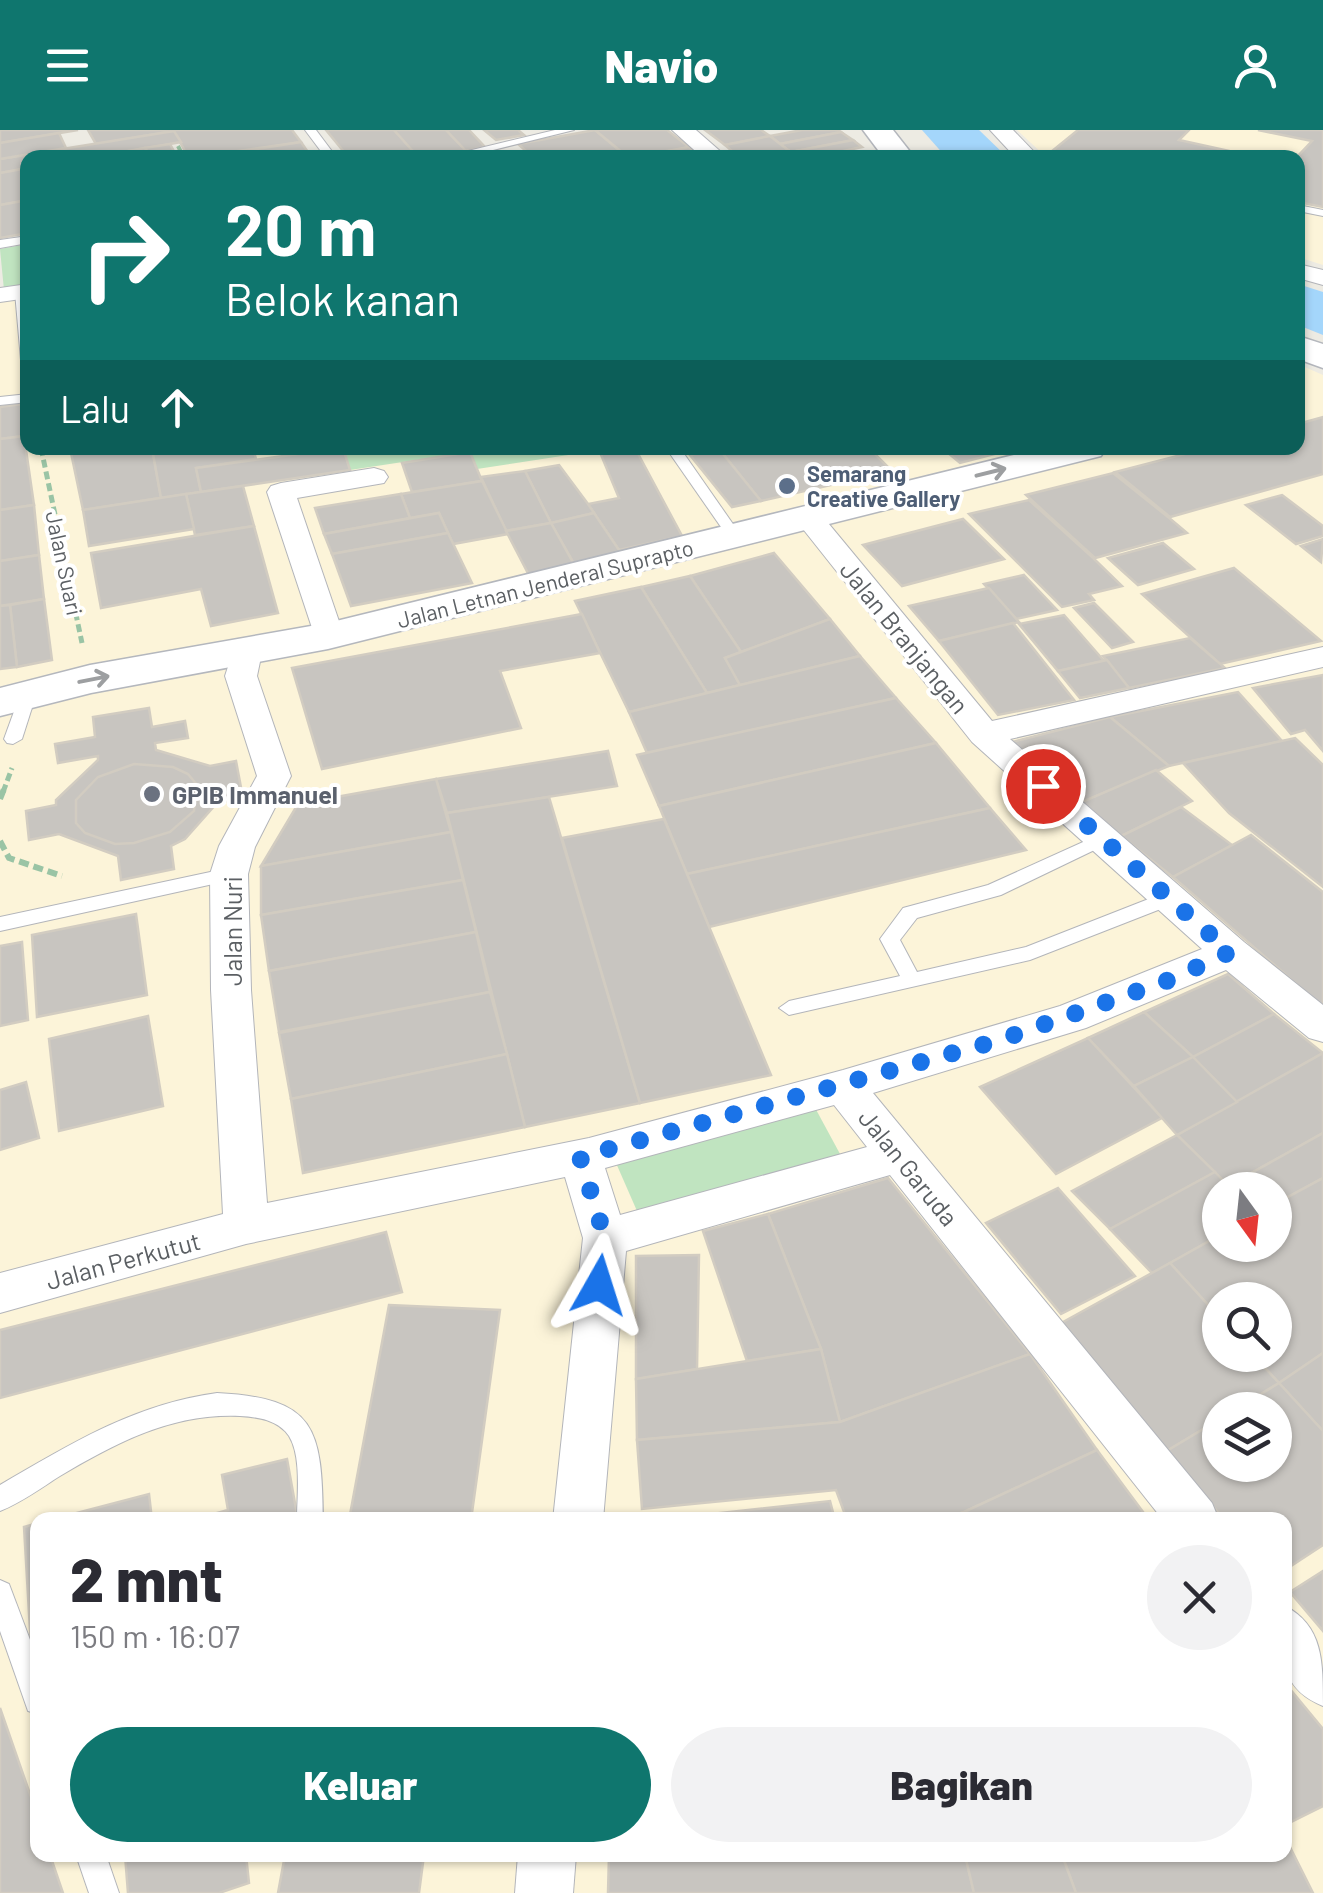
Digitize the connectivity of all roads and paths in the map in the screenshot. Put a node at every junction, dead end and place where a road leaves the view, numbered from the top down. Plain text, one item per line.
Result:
1 (310, 130) edge
2 (568, 130) edge
3 (683, 130) edge
4 (1001, 130) edge
5 (178, 146) dead end
6 (180, 150) edge
7 (326, 150) edge
8 (479, 150) edge
9 (707, 150) edge
10 (1022, 150) edge
11 (42, 455) edge
12 (677, 455) edge
13 (1059, 455) edge
14 (374, 476) dead end
15 (809, 518) junction
16 (735, 537) junction
17 (328, 636) junction
18 (246, 652) junction
19 (1323, 657) edge
20 (90, 679) junction
21 (14, 712) edge
22 (984, 734) junction
23 (1103, 840) junction
24 (0, 841) edge
25 (229, 874) junction
26 (1169, 898) junction
27 (112, 900) junction
28 (0, 924) edge
29 (1230, 952) junction
30 (912, 980) junction
31 (789, 1008) dead end
32 (1323, 1027) edge
33 (843, 1086) junction
34 (898, 1155) junction
35 (580, 1157) junction
36 (246, 1226) junction
37 (605, 1238) junction
38 (0, 1293) edge
39 (0, 1499) edge
40 (309, 1512) edge
41 (579, 1512) edge
42 (1188, 1512) edge
43 (0, 1593) edge
44 (1292, 1641) edge
45 (30, 1678) edge
46 (1323, 1679) edge
47 (93, 1862) edge
48 (547, 1862) edge
49 (104, 1893) edge
50 (544, 1893) edge

1 - 7 lane
2 - 8 lane
3 - 9 street
4 - 10 street
5 - 6 path
11 - 20 path, Jalan Suari
12 - 16 lane
15 -> 13 main road, Jalan Letnan Jenderal Suprapto
14 - 17 street
15 - 16 main road, Jalan Letnan Jenderal Suprapto
15 - 22 street, Jalan Branjangan
16 - 17 main road, Jalan Letnan Jenderal Suprapto
17 - 18 main road, Jalan Letnan Jenderal Suprapto
20 -> 18 main road, Jalan Letnan Jenderal Suprapto
18 - 25 street, Jalan Nuri
19 - 22 street
20 - 21 main road, Jalan Letnan Jenderal Suprapto
22 - 23 street, Jalan Branjangan
23 - 26 street, Jalan Branjangan
23 - 30 lane
24 - 27 path
25 - 27 lane
25 - 36 street, Jalan Nuri
26 - 29 street, Jalan Branjangan
26 - 30 lane
27 - 28 lane
29 - 32 street, Jalan Branjangan
29 - 33 street, Jalan Garuda
30 - 31 lane
33 - 34 street, Jalan Garuda
33 - 35 street
34 - 37 street
34 - 42 street, Jalan Garuda
35 - 36 street
35 - 37 street
36 - 38 street, Jalan Perkutut
37 - 41 street
39 - 40 lane
43 - 45 lane
44 - 46 street
47 - 49 lane
48 - 50 street

